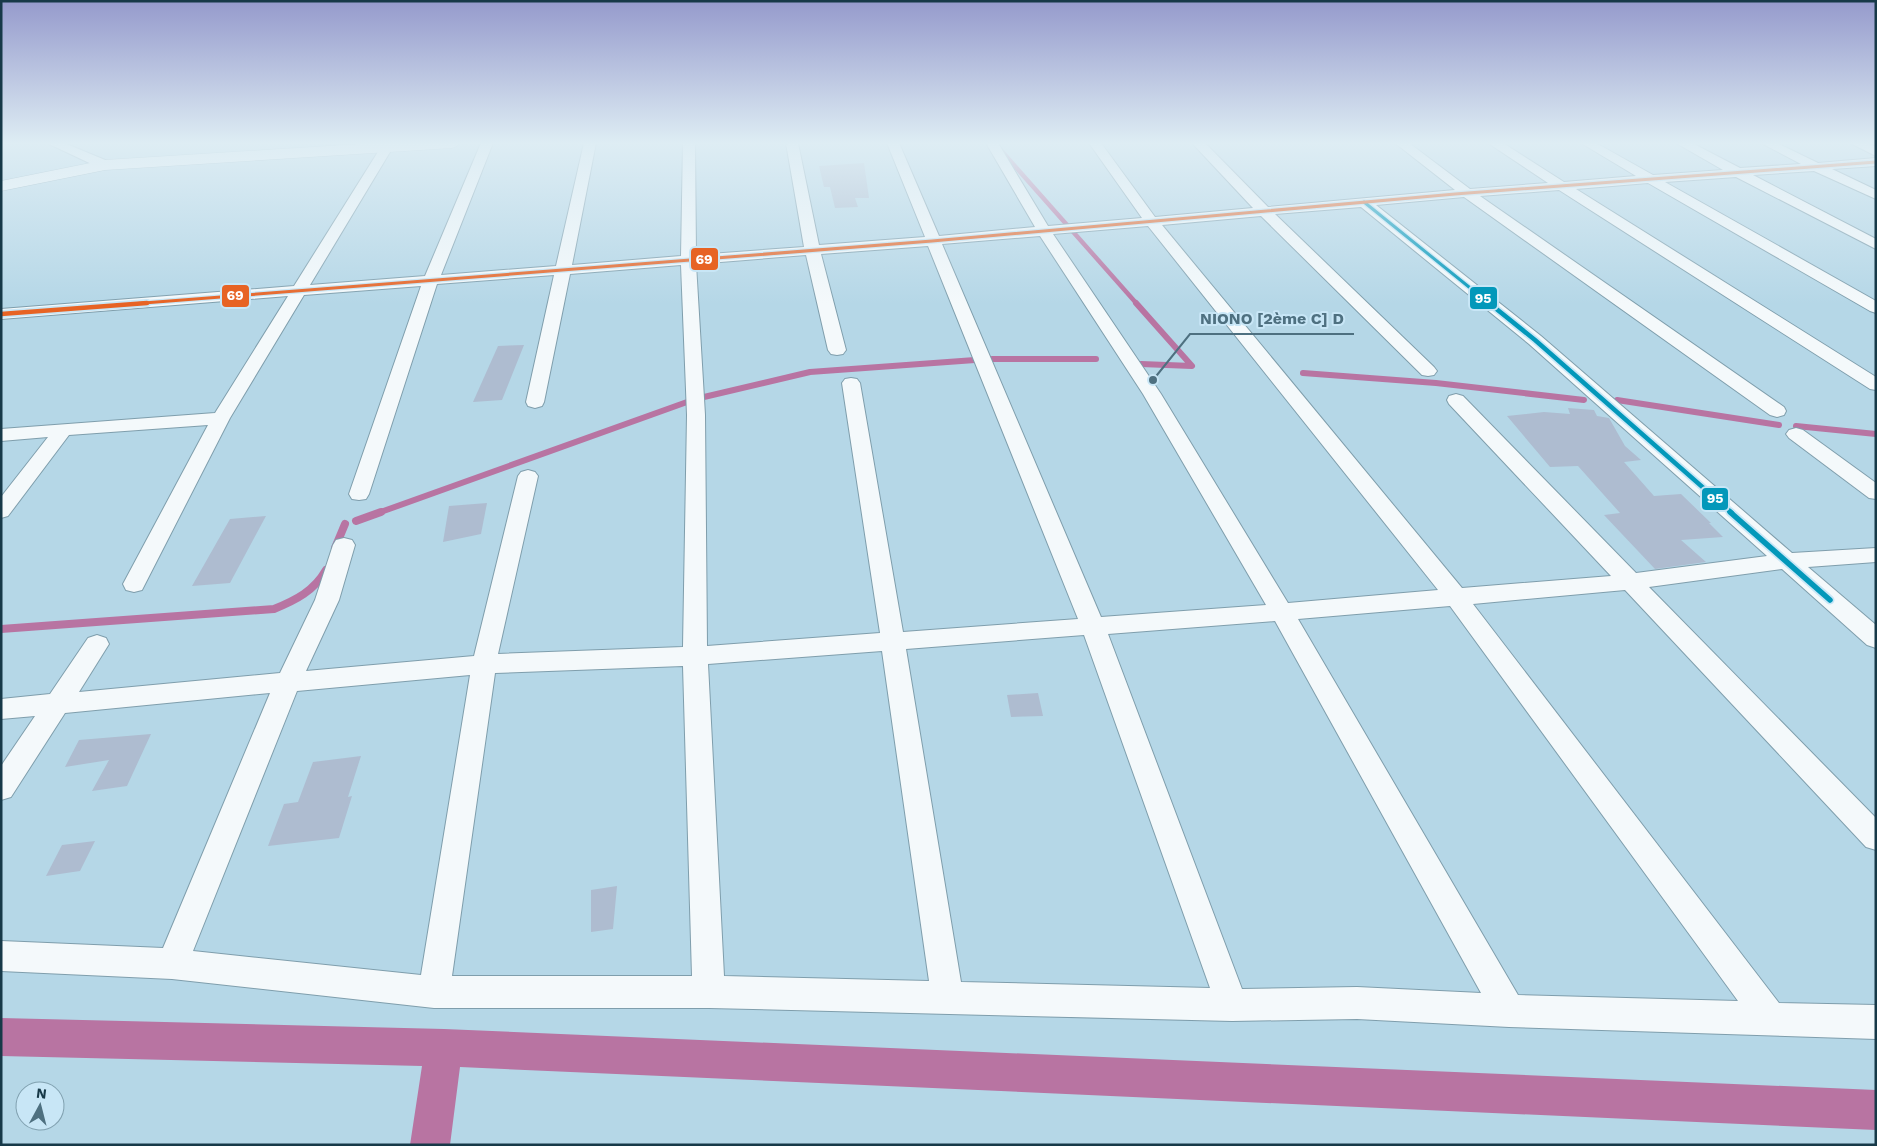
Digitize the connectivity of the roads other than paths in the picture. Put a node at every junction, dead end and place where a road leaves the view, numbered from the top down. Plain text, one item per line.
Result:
1 (357, 196) edge
2 (465, 196) edge
3 (579, 196) edge
4 (689, 196) edge
5 (802, 196) edge
6 (914, 196) edge
7 (1024, 196) edge
8 (1134, 196) edge
9 (1249, 196) edge
10 (1427, 196) edge
11 (1472, 196) edge
12 (1578, 196) edge
13 (1681, 196) edge
14 (1784, 196) edge
15 (1364, 202) junction
16 (1264, 212) junction
17 (1152, 222) junction
18 (1044, 231) junction
19 (932, 241) junction
20 (1876, 245) edge
21 (812, 249) junction
22 (688, 259) junction
23 (563, 270) junction
24 (431, 280) junction
25 (299, 290) junction
26 (1876, 308) edge
27 (1, 314) edge
28 (837, 350) dead end
29 (1428, 371) dead end
30 (851, 383) dead end
31 (1876, 385) edge
32 (1456, 400) dead end
33 (535, 402) dead end
34 (1777, 411) dead end
35 (221, 418) junction
36 (63, 431) junction
37 (1796, 434) dead end
38 (1, 435) edge
39 (528, 476) dead end
40 (1876, 493) edge
41 (359, 494) dead end
42 (1, 511) edge
43 (344, 545) dead end
44 (1876, 555) edge
45 (1785, 561) junction
46 (1630, 582) junction
47 (134, 584) dead end
48 (1455, 596) junction
49 (1282, 612) junction
50 (1092, 626) junction
51 (1876, 639) edge
52 (893, 641) junction
53 (96, 644) dead end
54 (696, 656) junction
55 (484, 664) junction
56 (287, 684) junction
57 (58, 704) junction
58 (1, 709) edge
59 (1, 789) edge
60 (1876, 838) edge
61 (1, 956) edge
62 (172, 964) junction
63 (434, 992) junction
64 (709, 992) junction
65 (947, 997) junction
66 (1232, 1005) junction
67 (1509, 1011) junction
68 (1770, 1018) junction
69 (1876, 1022) edge

1 - 25 street
2 - 24 street
3 - 23 street
4 - 22 street
5 - 21 street
6 - 19 street
7 - 18 street
8 - 17 street
9 - 16 street
10 - 15 street
11 - 34 street
12 - 31 street
13 - 26 street
14 - 20 street
15 - 16 street
15 - 45 street
16 - 17 street
16 - 29 street
17 - 18 street
17 - 48 street
18 - 19 street
18 - 49 street
19 - 21 street
19 - 50 street
21 - 22 street
21 - 28 street
22 - 23 street
22 - 54 street
23 - 24 street
23 - 33 street
24 - 25 street
24 - 41 street
25 - 27 street
25 - 35 street
30 - 52 street
32 - 46 street
35 - 36 street
35 - 47 street
36 - 38 street
36 - 42 street
37 - 40 street
39 - 55 street
43 - 56 street
44 - 45 street
45 - 46 street
45 - 51 street
46 - 48 street
46 - 60 street
48 - 49 street
48 - 68 street
49 - 50 street
49 - 67 street
50 - 52 street
50 - 66 street
52 - 54 street
52 - 65 street
53 - 57 street
54 - 55 street
54 - 64 street
55 - 56 street
55 - 63 street
56 - 57 street
56 - 62 street
57 - 58 street
57 - 59 street
61 - 62 street
62 - 63 street
63 - 64 street
64 - 65 street
65 - 66 street
66 - 67 street
67 - 68 street
68 - 69 street

